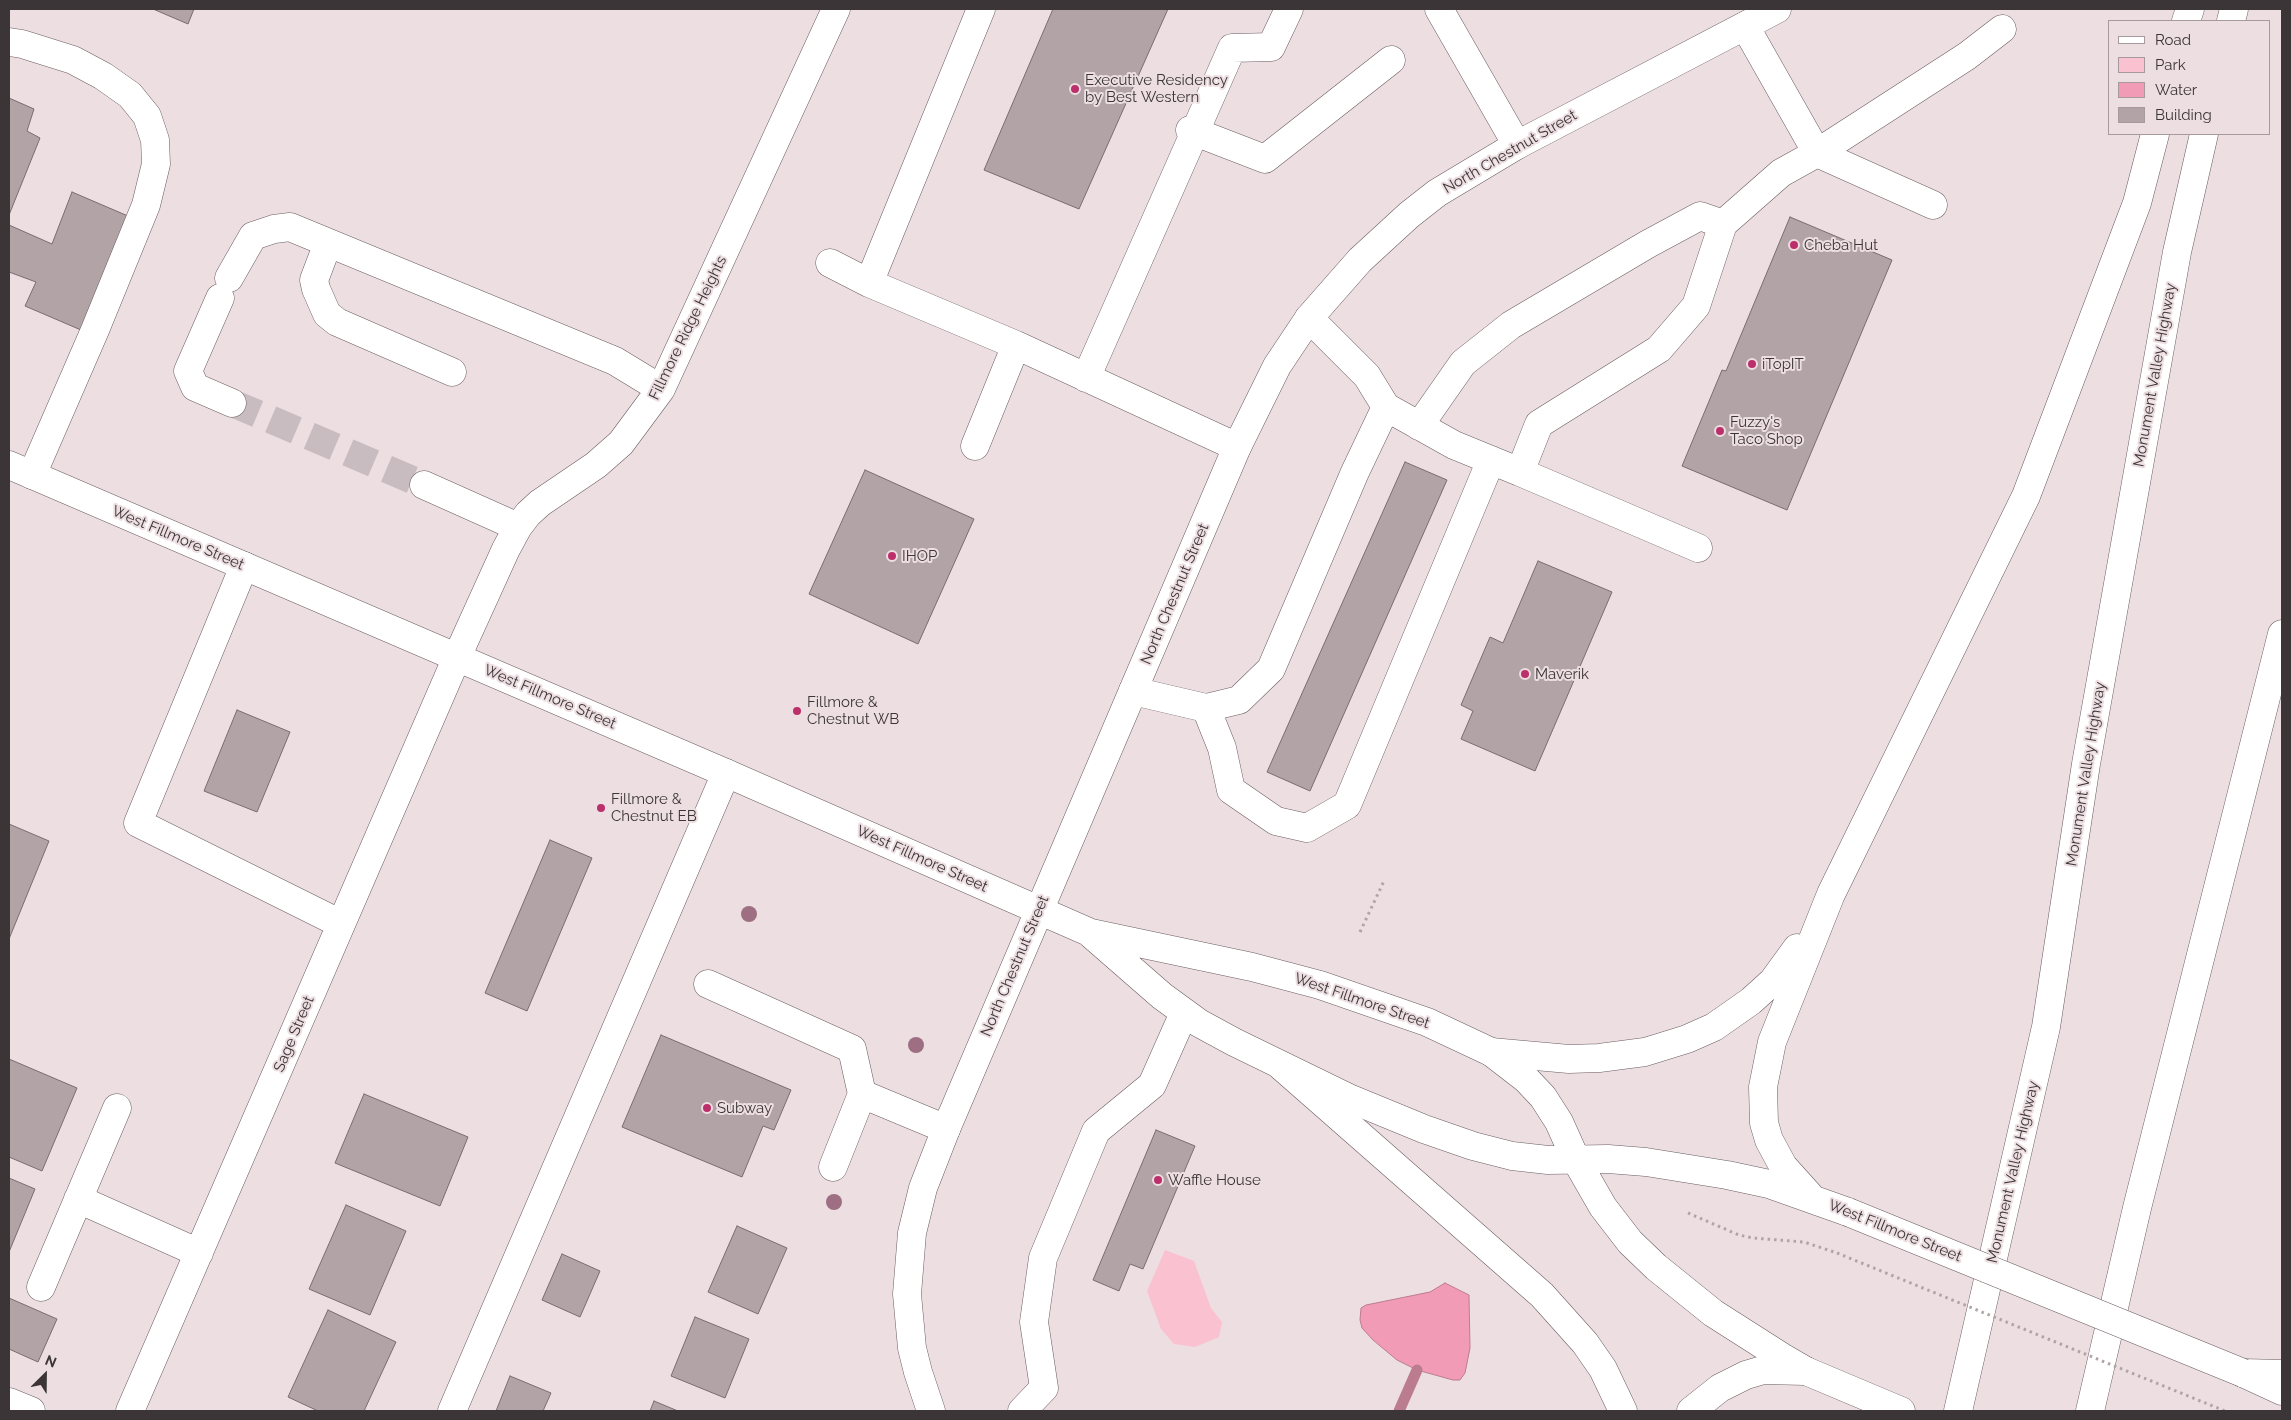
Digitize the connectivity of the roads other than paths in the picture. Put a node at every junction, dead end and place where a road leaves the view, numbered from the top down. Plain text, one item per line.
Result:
1 (836, 9) edge
2 (981, 9) edge
3 (1289, 9) edge
4 (1440, 9) edge
5 (1777, 9) edge
6 (1745, 26) junction
7 (2002, 29) dead end
8 (9, 42) edge
9 (1391, 60) dead end
10 (1192, 130) junction
11 (2155, 135) edge
12 (2204, 135) edge
13 (1517, 145) junction
14 (1817, 153) junction
15 (1933, 205) dead end
16 (1722, 224) junction
17 (328, 243) junction
18 (830, 263) dead end
19 (868, 283) junction
20 (1310, 318) junction
21 (1016, 345) junction
22 (452, 372) dead end
23 (1086, 378) junction
24 (661, 389) junction
25 (232, 404) tunnel mouth
26 (1386, 407) junction
27 (1419, 426) junction
28 (975, 446) dead end
29 (1237, 448) junction
30 (1491, 460) junction
31 (20, 470) edge
32 (1520, 472) junction
33 (424, 485) tunnel mouth
34 (518, 527) junction
35 (1698, 548) dead end
36 (244, 566) junction
37 (2282, 634) edge
38 (457, 657) junction
39 (1133, 691) junction
40 (1206, 708) junction
41 (726, 773) junction
42 (1831, 894) junction
43 (1039, 910) junction
44 (341, 924) junction
45 (1090, 933) junction
46 (708, 984) dead end
47 (1184, 1012) junction
48 (1491, 1052) junction
49 (1281, 1066) junction
50 (862, 1094) junction
51 (117, 1108) dead end
52 (946, 1129) junction
53 (1576, 1160) junction
54 (833, 1167) dead end
55 (1810, 1196) junction
56 (78, 1199) junction
57 (199, 1252) junction
58 (40, 1287) dead end
59 (1806, 1371) junction
60 (2243, 1373) junction
61 (2282, 1374) edge
62 (2282, 1391) edge
63 (9, 1402) edge
64 (31, 1411) edge
65 (130, 1411) edge
66 (452, 1411) edge
67 (931, 1411) edge
68 (1022, 1411) edge
69 (1623, 1411) edge
70 (1691, 1411) edge
71 (1901, 1411) edge
72 (1958, 1411) edge
73 (2090, 1411) edge

1 - 24 main road, Fillmore Ridge Heights
2 - 19 main road
3 - 10 main road
4 - 13 main road
5 - 6 main road, North Chestnut Street
6 - 13 main road, North Chestnut Street
6 - 14 main road
7 - 14 main road
8 - 31 main road
9 - 10 main road
10 - 23 main road
11 - 42 main road
12 - 72 main road, Monument Valley Highway
13 - 20 main road, North Chestnut Street
14 - 15 main road
14 - 16 main road
16 - 27 main road
16 - 32 main road
17 - 22 main road
17 - 24 main road
17 - 25 main road
18 - 19 main road
19 - 21 main road
20 - 26 main road
20 - 29 main road, North Chestnut Street
21 - 23 main road
21 - 28 main road
23 - 29 main road
24 - 34 main road, Fillmore Ridge Heights
26 - 27 main road
26 - 40 main road
27 - 30 main road
29 - 39 main road, North Chestnut Street
30 - 32 main road
30 - 40 main road
31 - 36 main road, West Fillmore Street
32 - 35 main road
33 - 34 main road
34 - 38 main road, Fillmore Ridge Heights
36 - 38 main road, West Fillmore Street
36 - 44 main road
37 - 73 main road
38 - 41 main road, West Fillmore Street
38 - 44 main road, Sage Street
39 - 40 main road
39 - 43 main road, North Chestnut Street
41 - 43 main road, West Fillmore Street
41 - 66 main road
42 - 48 main road
42 - 55 main road
43 - 45 main road, West Fillmore Street
43 - 52 main road, North Chestnut Street
44 - 57 main road, Sage Street
45 - 47 main road, West Fillmore Street
45 - 48 main road, West Fillmore Street
46 - 50 main road
47 - 49 main road, West Fillmore Street
47 - 68 main road
48 - 53 main road, West Fillmore Street
49 - 53 main road, West Fillmore Street
49 - 69 main road
50 - 52 main road
50 - 54 main road
51 - 56 main road
52 - 67 main road, North Chestnut Street
53 - 55 main road, West Fillmore Street
53 - 59 main road, West Fillmore Street
55 - 60 main road, West Fillmore Street, bridge
56 - 57 main road
56 - 58 main road
57 - 65 main road, Sage Street
59 - 70 main road
59 - 71 main road, West Fillmore Street
60 - 61 main road
60 - 62 main road, West Fillmore Street
63 - 64 main road

